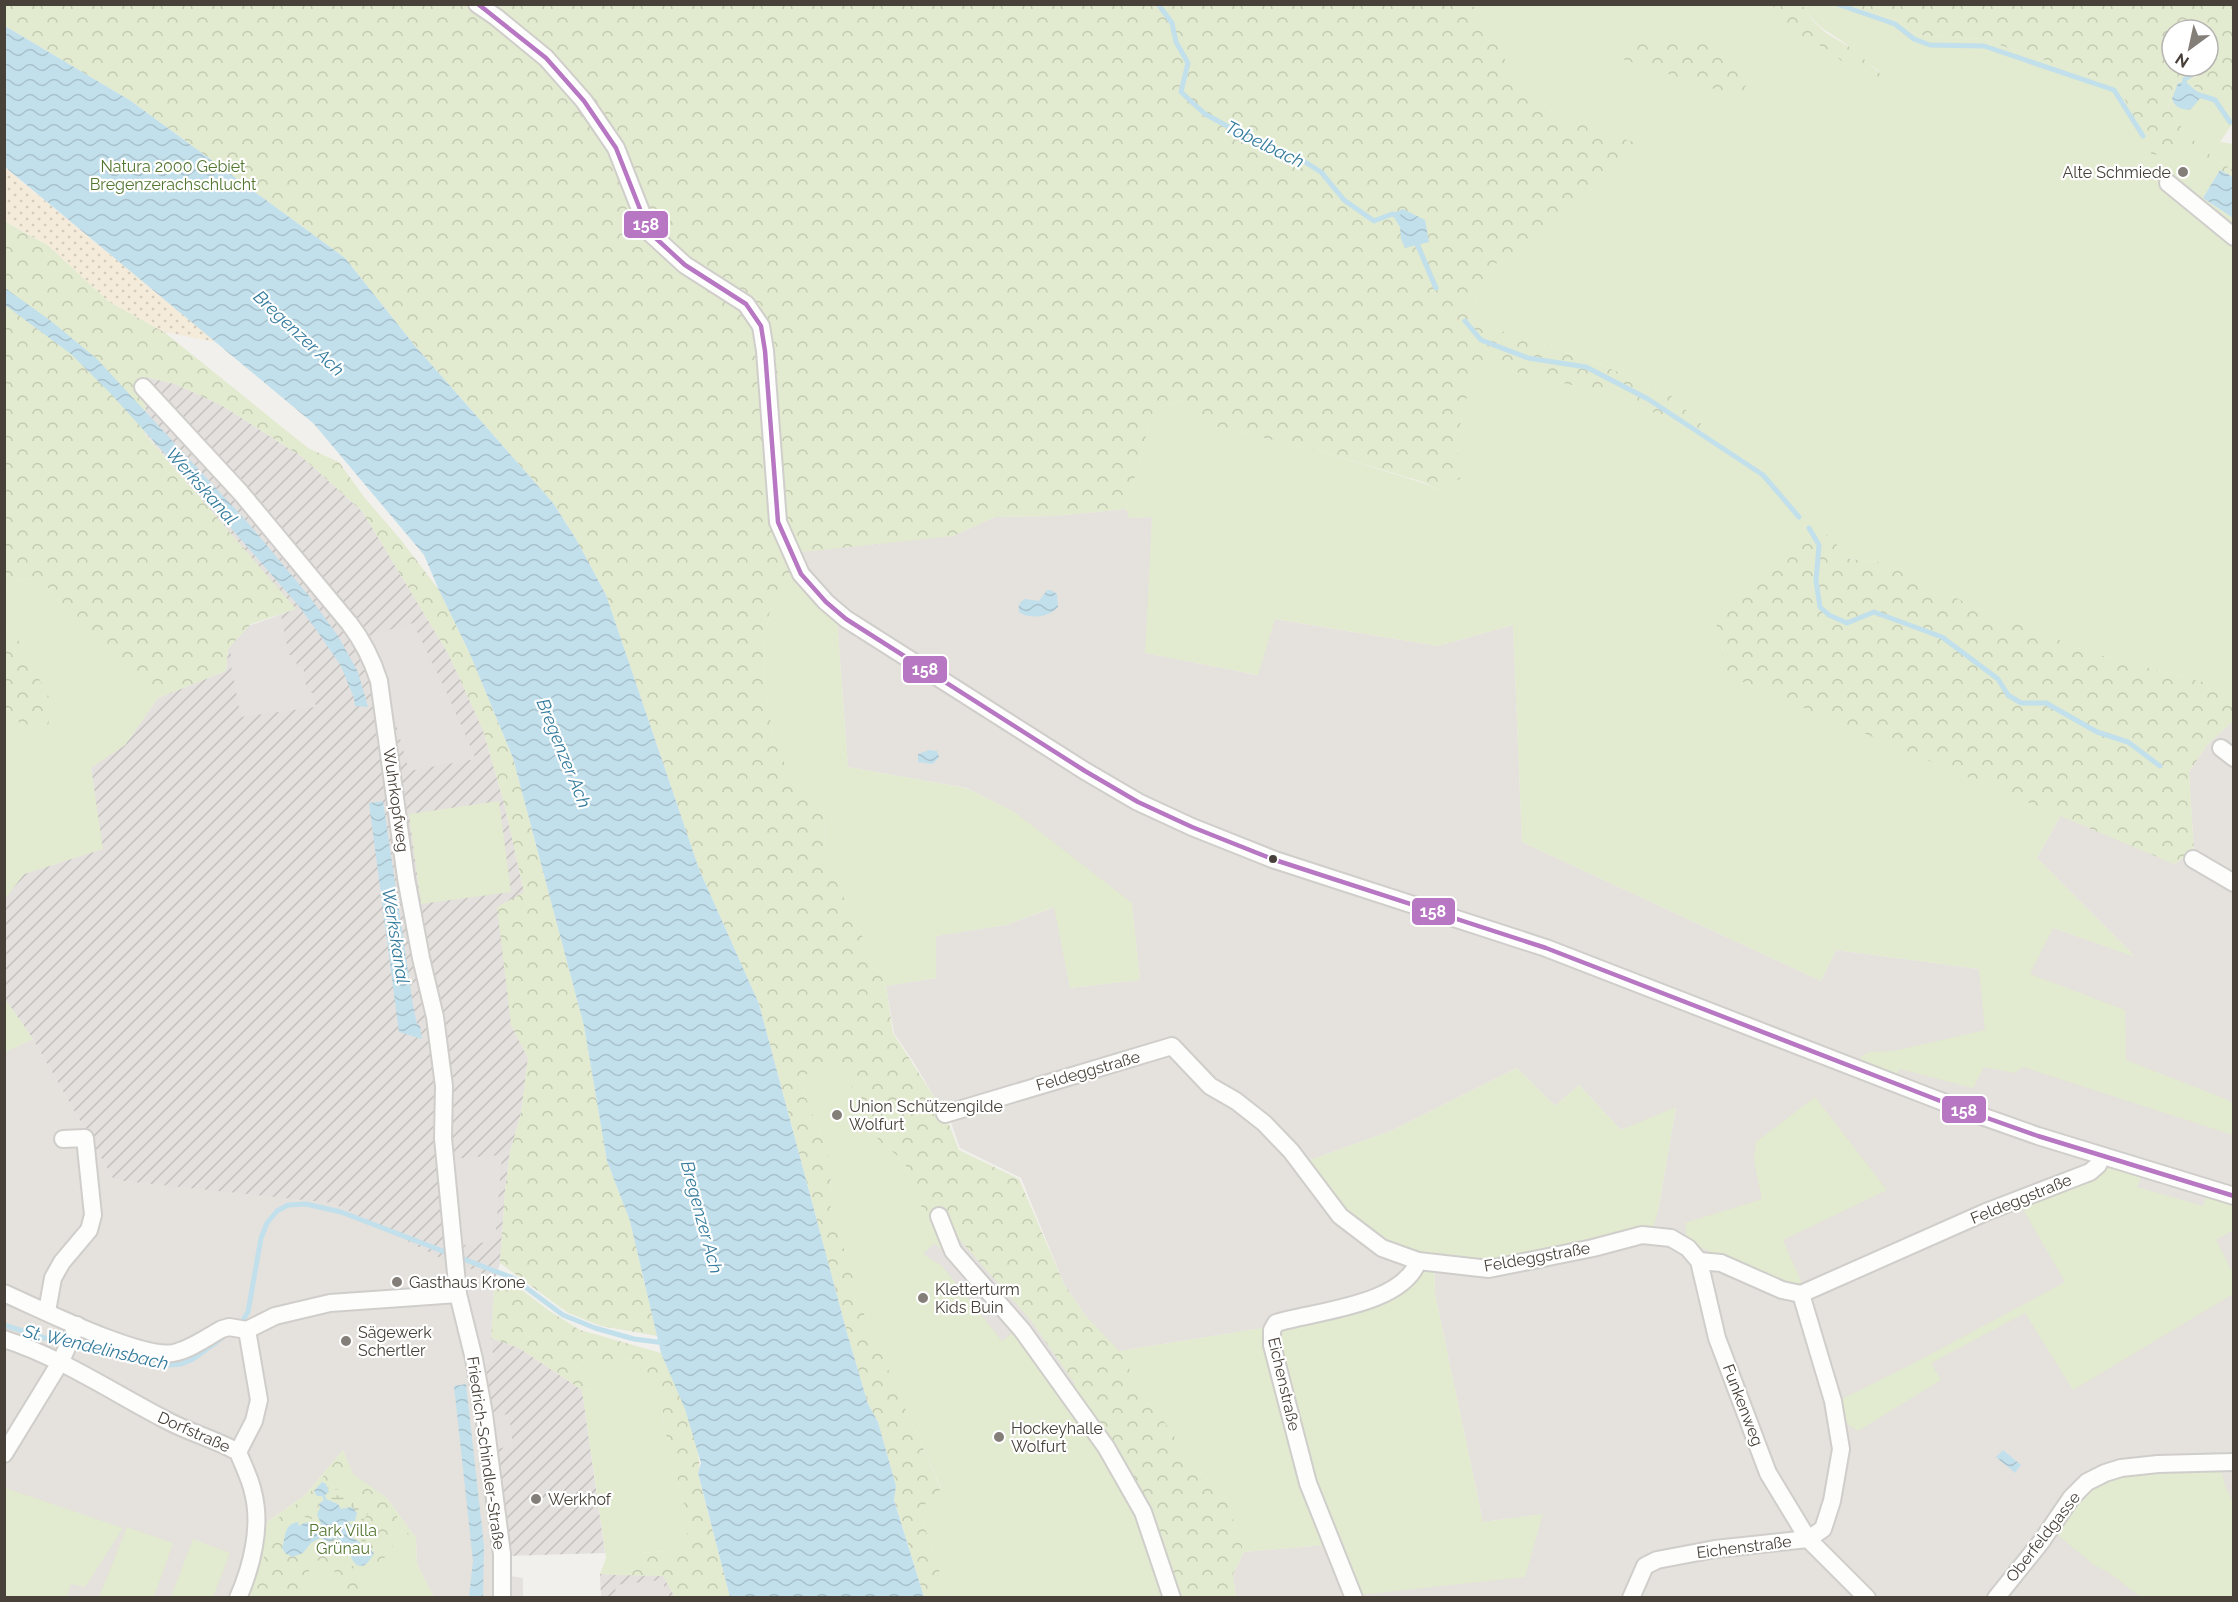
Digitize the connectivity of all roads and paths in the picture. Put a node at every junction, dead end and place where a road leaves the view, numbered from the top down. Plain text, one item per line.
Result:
1 (477, 4) edge
2 (2168, 183) dead end
3 (2234, 237) edge
4 (143, 387) dead end
5 (2193, 859) dead end
6 (2234, 883) edge
7 (945, 1113) dead end
8 (63, 1139) dead end
9 (2102, 1155) junction
10 (2234, 1196) edge
11 (939, 1216) dead end
12 (1418, 1261) junction
13 (1699, 1261) junction
14 (4, 1293) edge
15 (458, 1294) junction
16 (1801, 1294) junction
17 (47, 1311) junction
18 (76, 1328) junction
19 (240, 1329) junction
20 (4, 1339) edge
21 (63, 1358) junction
22 (238, 1452) junction
23 (4, 1454) edge
24 (2234, 1462) edge
25 (1808, 1539) junction
26 (238, 1598) edge
27 (502, 1598) edge
28 (1172, 1598) edge
29 (1354, 1598) edge
30 (1630, 1598) edge
31 (1866, 1598) edge
32 (1996, 1598) edge

1 - 9 street
2 - 3 street
4 - 15 street, Wuhrkopfweg
5 - 6 street
7 - 12 street, Feldeggstraße
8 - 17 street
9 - 10 street
9 - 16 street, Feldeggstraße
11 - 28 street
12 - 13 street, Feldeggstraße
12 - 29 street, Eichenstraße
13 - 16 street
13 - 25 street, Funkenweg
14 - 17 street
15 - 19 street
15 - 27 street, Friedrich-Schindler-Straße
16 - 25 street
17 - 18 street
18 - 19 street
18 - 21 street
19 - 22 street
20 - 21 street, Dorfstraße
21 - 22 street, Dorfstraße
21 - 23 street
22 - 26 street, Dorfstraße
24 - 32 street, Oberfeldgasse
25 - 30 street, Eichenstraße
25 - 31 street, Funkenweg

